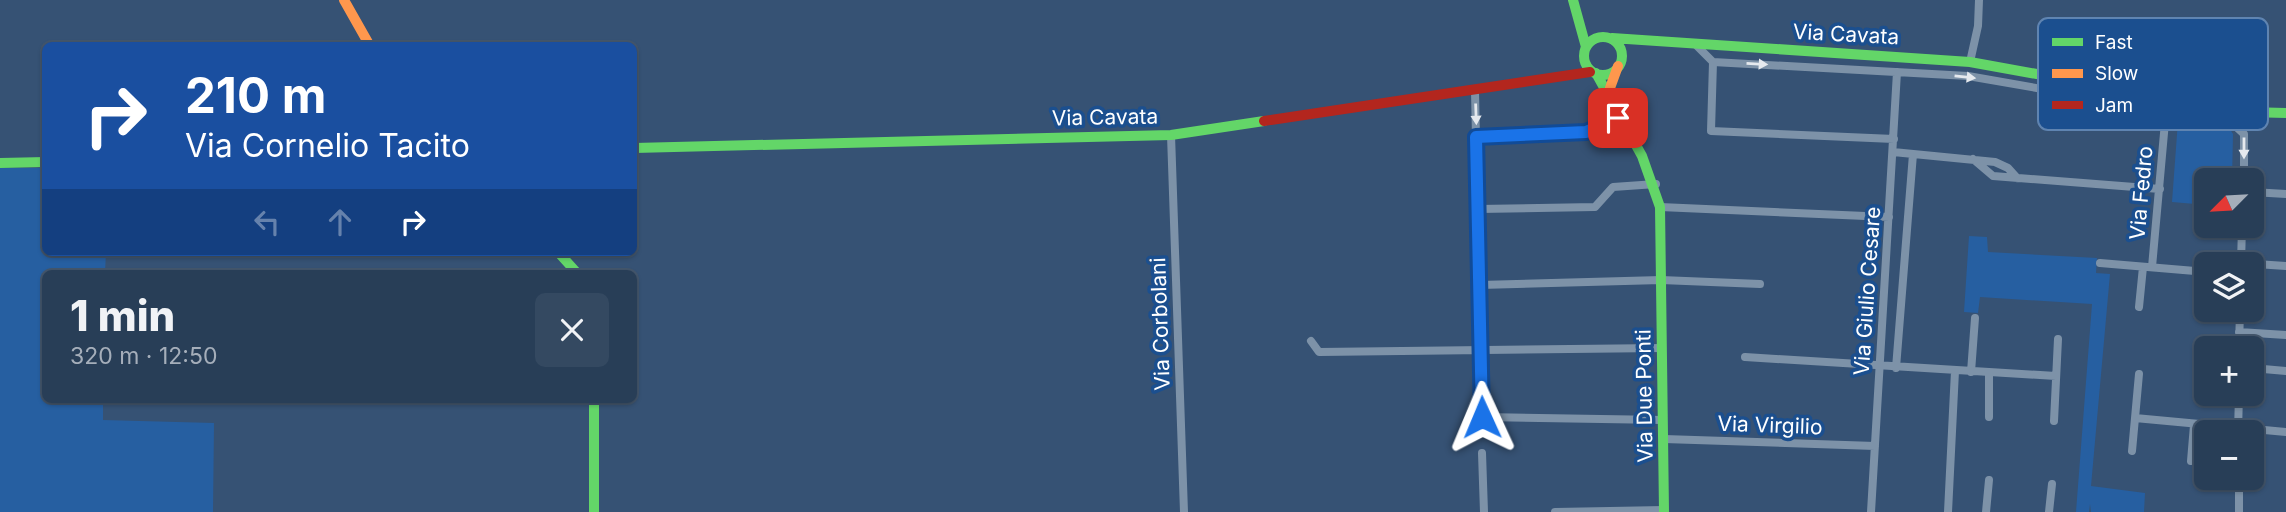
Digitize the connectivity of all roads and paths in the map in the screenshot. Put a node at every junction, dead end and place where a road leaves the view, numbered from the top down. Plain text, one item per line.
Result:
1 (344, 0) edge
2 (1573, 0) edge
3 (1979, 0) edge
4 (1612, 38) junction
5 (368, 42) edge
6 (1657, 43) junction
7 (1696, 45) junction
8 (1588, 49) junction
9 (1713, 62) junction
10 (1970, 62) junction
11 (1620, 63) junction
12 (1897, 72) junction
13 (1593, 73) junction
14 (1572, 74) junction
15 (2038, 74) edge
16 (2038, 88) edge
17 (1475, 91) junction
18 (1615, 112) junction
19 (2268, 113) edge
20 (2286, 113) edge
21 (2164, 130) edge
22 (2240, 130) edge
23 (1171, 135) junction
24 (1476, 137) junction
25 (1894, 139) junction
26 (637, 148) edge
27 (1893, 152) junction
28 (1913, 154) junction
29 (1973, 159) junction
30 (42, 162) edge
31 (0, 163) edge
32 (2244, 168) edge
33 (2017, 178) junction
34 (1656, 184) junction
35 (2160, 188) junction
36 (2264, 193) edge
37 (2286, 194) edge
38 (1660, 207) junction
39 (1478, 209) junction
40 (1889, 217) junction
41 (562, 256) edge
42 (2099, 262) dead end
43 (2264, 265) edge
44 (2286, 266) edge
45 (2148, 267) junction
46 (574, 270) edge
47 (2194, 271) edge
48 (1661, 280) junction
49 (1760, 284) dead end
50 (1480, 285) junction
51 (2139, 307) dead end
52 (1975, 318) dead end
53 (2239, 322) edge
54 (2239, 332) junction
55 (2286, 335) edge
56 (2239, 336) edge
57 (2058, 339) dead end
58 (1311, 341) dead end
59 (1662, 348) junction
60 (1480, 349) junction
61 (1745, 357) dead end
62 (1878, 367) junction
63 (1896, 368) junction
64 (2264, 369) edge
65 (1955, 371) junction
66 (2286, 371) edge
67 (1971, 372) junction
68 (1989, 373) junction
69 (2139, 374) dead end
70 (2056, 376) junction
71 (594, 403) edge
72 (1989, 417) dead end
73 (2135, 418) junction
74 (1663, 420) junction
75 (2054, 421) dead end
76 (2194, 425) joint
77 (2264, 432) edge
78 (2286, 432) edge
79 (1664, 439) junction
80 (1875, 446) junction
81 (2132, 451) dead end
82 (1482, 453) dead end
83 (2191, 461) dead end
84 (1989, 480) dead end
85 (2052, 484) dead end
86 (2239, 490) edge
87 (1664, 511) edge
88 (594, 512) edge
89 (1184, 512) edge
90 (1484, 512) edge
91 (1555, 512) edge
92 (1871, 512) edge
93 (1948, 512) edge
94 (1986, 512) edge
95 (2049, 512) edge
96 (2239, 512) edge

1 - 5 main road
2 - 8 main road
3 - 10 street
4 - 6 main road, Via Cavata
4 - 8 main road, Via Cavata
4 - 11 main road
6 - 7 main road, Via Cavata
6 - 11 main road, Via Cavata
7 - 9 street
7 - 10 main road, Via Cavata
8 - 13 main road, Via Due Ponti
8 - 14 main road
9 -> 12 street
9 - 25 street
10 - 15 main road, Via Cavata
11 - 13 main road, Via Cavata
11 - 18 main road
12 -> 16 street
12 - 25 street, Via Giulio Cesare
13 - 14 main road, Via Cavata
13 - 18 main road, Via Due Ponti
14 - 17 main road, Via Cavata
17 - 23 main road, Via Cavata
17 -> 24 street
18 - 24 street
18 - 34 main road, Via Due Ponti
19 - 20 main road, Via Cavata
21 - 35 street, Via Fedro
22 -> 32 street
23 - 26 main road, Via Cavata
23 - 89 street, Via Corbolani
24 - 39 street
25 - 27 street, Via Giulio Cesare
27 - 28 street
27 - 40 street, Via Giulio Cesare
28 - 29 street
28 - 63 street, Via Giulio Cesare
29 - 33 street
29 - 33 street
30 - 31 main road
33 - 35 street
34 - 38 main road, Via Due Ponti
34 - 39 street
35 - 45 street, Via Fedro
36 - 37 street
38 - 40 street
38 - 48 main road, Via Due Ponti
39 - 50 street
40 - 62 street, Via Giulio Cesare
41 - 46 main road
42 - 45 street
43 - 44 street
45 - 47 street
45 - 51 street, Via Fedro
48 - 49 street
48 - 50 street
48 - 59 main road, Via Due Ponti
50 - 60 street
52 - 67 street
53 - 54 street
54 - 55 street
54 - 56 street
57 - 70 street
58 - 60 street
59 - 60 street
59 - 74 main road, Via Due Ponti
60 - 74 street
61 - 62 street
62 - 63 street
62 - 80 street, Via Giulio Cesare
63 - 65 street
64 - 66 street
65 - 67 street
65 - 93 street
67 - 68 street
68 - 70 street
68 - 72 street
69 - 73 street
70 - 75 street
71 - 88 main road
73 - 76 street
73 - 81 street
74 - 79 main road, Via Due Ponti
76 - 83 street
77 - 78 street
79 - 80 street, Via Virgilio
79 - 87 main road, Via Due Ponti
80 - 92 street, Via Giulio Cesare
82 - 90 street
84 - 94 street
85 - 95 street
86 - 96 street
87 - 91 street

